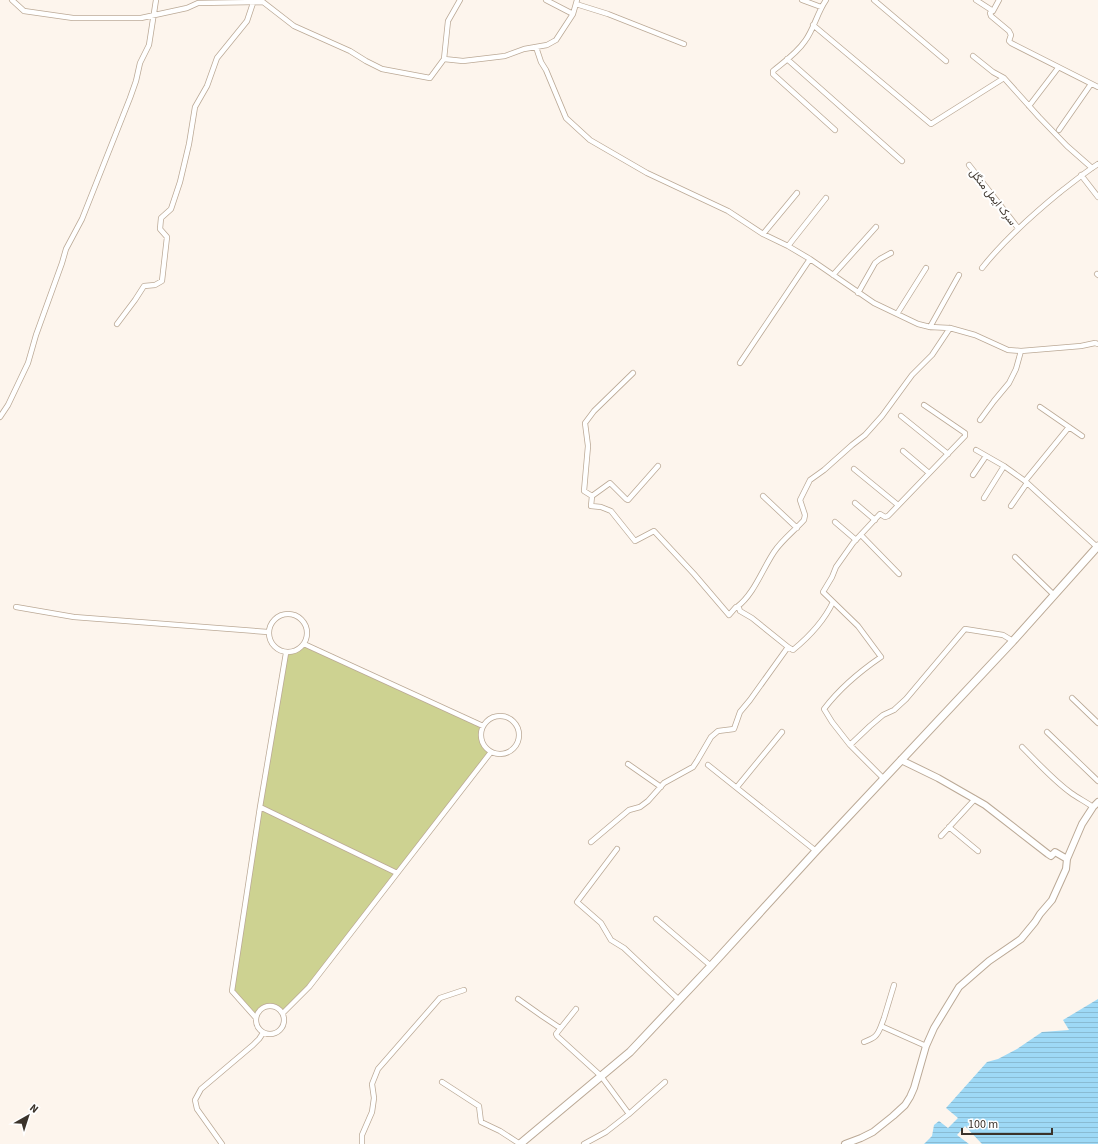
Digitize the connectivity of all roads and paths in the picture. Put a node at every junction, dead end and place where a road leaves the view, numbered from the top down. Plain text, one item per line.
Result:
1 (12, 0) edge
2 (156, 0) edge
3 (460, 0) edge
4 (546, 0) edge
5 (802, 0) edge
6 (826, 0) edge
7 (874, 0) edge
8 (976, 0) edge
9 (999, 0) edge
10 (576, 2) edge
11 (253, 3) junction
12 (821, 7) junction
13 (994, 11) junction
14 (573, 14) junction
15 (154, 16) junction
16 (813, 25) junction
17 (684, 44) dead end
18 (536, 47) junction
19 (973, 56) dead end
20 (444, 59) junction
21 (787, 59) junction
22 (946, 61) dead end
23 (1058, 68) junction
24 (1004, 78) junction
25 (1091, 84) junction
26 (1098, 87) edge
27 (1029, 106) junction
28 (835, 130) dead end
29 (1059, 130) dead end
30 (902, 160) dead end
31 (1098, 164) edge
32 (969, 165) dead end
33 (1092, 168) junction
34 (1081, 175) junction
35 (797, 193) dead end
36 (1098, 197) edge
37 (826, 198) dead end
38 (876, 227) dead end
39 (1018, 228) junction
40 (764, 234) junction
41 (788, 246) junction
42 (891, 253) dead end
43 (810, 259) junction
44 (926, 268) dead end
45 (982, 268) dead end
46 (833, 274) junction
47 (959, 275) dead end
48 (858, 293) junction
49 (897, 314) junction
50 (117, 324) dead end
51 (930, 327) junction
52 (950, 328) junction
53 (1098, 344) edge
54 (1021, 351) junction
55 (740, 364) dead end
56 (633, 374) dead end
57 (924, 405) dead end
58 (1040, 407) dead end
59 (900, 416) dead end
60 (0, 417) edge
61 (980, 420) dead end
62 (1069, 427) junction
63 (1082, 436) dead end
64 (976, 450) dead end
65 (903, 451) dead end
66 (948, 454) junction
67 (986, 456) junction
68 (658, 466) dead end
69 (1004, 466) junction
70 (854, 469) dead end
71 (929, 473) junction
72 (973, 475) dead end
73 (1026, 482) junction
74 (592, 496) junction
75 (762, 496) dead end
76 (984, 498) dead end
77 (855, 503) dead end
78 (898, 505) junction
79 (1011, 506) dead end
80 (874, 520) junction
81 (835, 522) dead end
82 (796, 528) junction
83 (861, 535) junction
84 (856, 540) junction
85 (1098, 546) edge
86 (1014, 557) dead end
87 (899, 574) dead end
88 (1054, 595) junction
89 (833, 602) junction
90 (16, 607) dead end
91 (737, 607) junction
92 (268, 632) junction
93 (1013, 641) junction
94 (304, 644) junction
95 (788, 647) junction
96 (286, 653) junction
97 (1072, 698) dead end
98 (1098, 722) edge
99 (483, 726) junction
100 (782, 732) dead end
101 (1047, 732) dead end
102 (850, 745) junction
103 (1022, 747) dead end
104 (491, 752) junction
105 (901, 760) junction
106 (628, 764) dead end
107 (708, 765) dead end
108 (884, 779) junction
109 (1098, 781) edge
110 (661, 787) junction
111 (737, 787) junction
112 (975, 799) junction
113 (1098, 802) edge
114 (260, 807) junction
115 (1093, 807) junction
116 (949, 827) junction
117 (941, 836) dead end
118 (591, 842) dead end
119 (617, 849) dead end
120 (816, 851) junction
121 (978, 851) dead end
122 (1067, 859) junction
123 (398, 873) junction
124 (656, 919) dead end
125 (711, 966) junction
126 (894, 985) dead end
127 (464, 990) dead end
128 (518, 999) dead end
129 (679, 1000) junction
130 (576, 1009) dead end
131 (283, 1013) junction
132 (256, 1018) junction
133 (881, 1026) junction
134 (560, 1028) junction
135 (263, 1033) junction
136 (864, 1042) dead end
137 (926, 1046) junction
138 (601, 1076) junction
139 (442, 1082) dead end
140 (665, 1082) dead end
141 (629, 1114) junction
142 (222, 1144) edge
143 (362, 1144) edge
144 (520, 1144) edge
145 (584, 1144) edge
146 (845, 1144) edge

1 - 15 street
2 - 15 street
3 - 20 street
4 - 14 street
5 - 12 street
6 - 12 street
7 - 22 street
8 - 13 street
9 - 13 street
10 - 14 street
10 - 17 street
11 - 15 street
11 - 20 street
11 - 50 street
12 - 16 street
13 - 23 street
14 - 18 street
15 - 60 street
16 - 21 street
16 - 24 street
18 - 20 street
18 - 40 street
19 - 24 street
21 - 28 street
21 - 30 street
23 - 25 street
23 - 27 street
24 - 27 street
25 - 26 street
25 - 29 street
27 - 33 street
31 - 33 street
32 - 39 street, سرک ایمل منگل
33 - 34 street
34 - 36 street
34 - 39 street
35 - 40 street
37 - 41 street
38 - 46 street
39 - 45 street
40 - 41 street
41 - 43 street
42 - 48 street
43 - 46 street
43 - 55 street
44 - 49 street
46 - 48 street
47 - 51 street
48 - 49 street
49 - 51 street
51 - 52 street
52 - 54 street
52 - 82 street
53 - 54 street
54 - 61 street
56 - 74 street
57 - 66 street
58 - 62 street
59 - 66 street
62 - 63 street
62 - 73 street
64 - 67 street
65 - 71 street
66 - 71 street
67 - 69 street
67 - 72 street
68 - 74 street
69 - 73 street
69 - 76 street
70 - 78 street
71 - 78 street
73 - 79 street
73 - 85 street
74 - 91 street
75 - 82 street
77 - 80 street
78 - 80 street
80 - 83 street
81 - 84 street
82 - 91 street
83 - 84 street
83 - 87 street
84 - 89 street
85 - 88 main road
86 - 88 street
88 - 93 main road
89 - 95 street
89 - 102 street
90 - 92 street
91 - 95 street
92 - 94 street
92 - 96 street
93 - 102 street
93 - 105 main road
94 - 96 street
94 - 99 street
95 - 110 street
96 - 114 street
97 - 98 street
99 - 104 street
99 - 104 street
100 - 111 street
101 - 109 street
102 - 108 street
103 - 115 street
104 - 123 street
105 - 108 main road
105 - 112 street
106 - 110 street
107 - 111 street
108 - 120 main road
110 - 118 street
111 - 120 street
112 - 116 street
112 - 122 street
113 - 115 street
114 - 123 street
114 - 132 street
115 - 122 street
116 - 117 street
116 - 121 street
119 - 129 street
120 - 125 main road
122 - 137 street
123 - 131 street
124 - 125 street
125 - 129 main road
126 - 133 street
127 - 143 street
128 - 134 street
129 - 138 main road
130 - 134 street
131 - 132 street
131 - 135 street
132 - 135 street
133 - 136 street
133 - 137 street
134 - 138 street
135 - 142 street
137 - 146 street
138 - 141 street
138 - 144 main road
139 - 144 street
140 - 141 street
141 - 145 street

